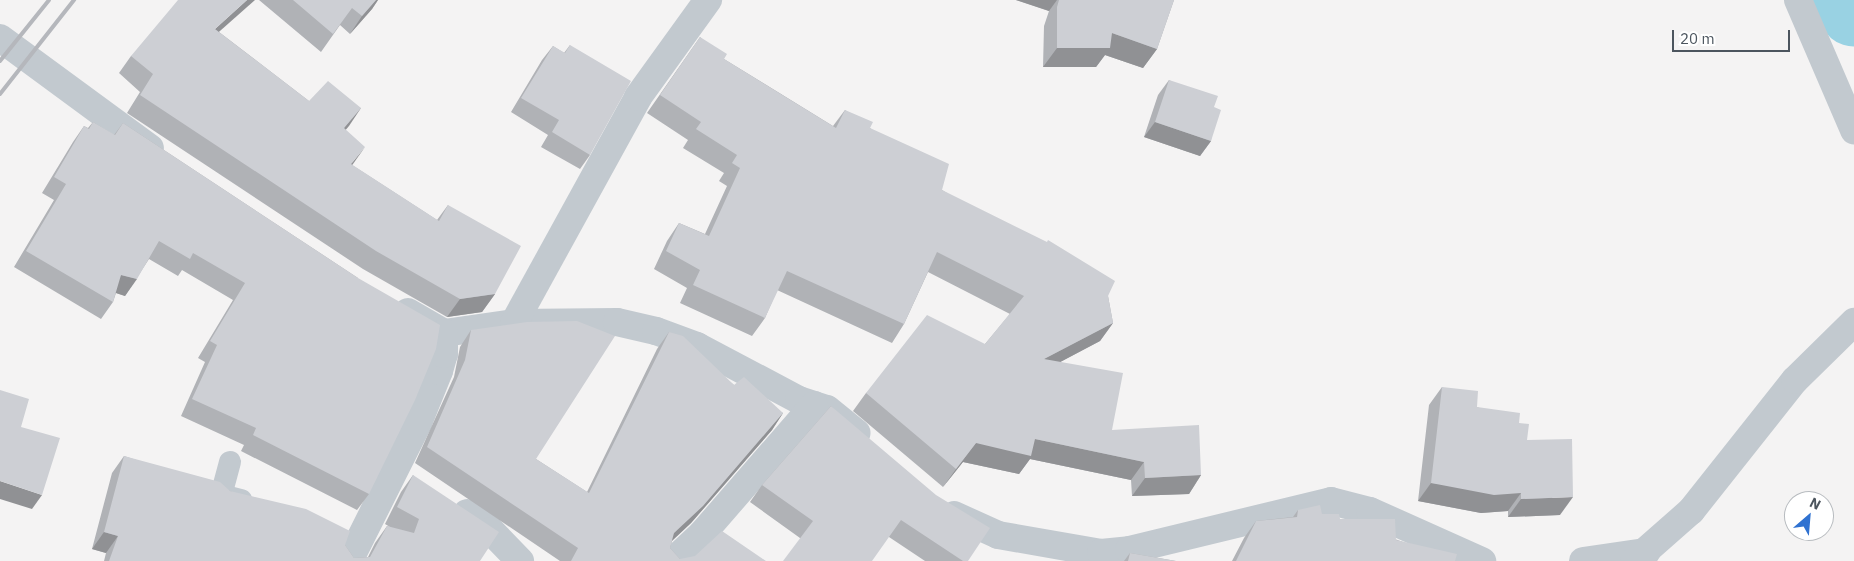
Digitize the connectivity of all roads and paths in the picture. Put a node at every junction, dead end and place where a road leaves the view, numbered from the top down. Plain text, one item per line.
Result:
1 (708, 0) edge
2 (1798, 0) edge
3 (0, 38) edge
4 (1854, 130) edge
5 (175, 164) edge
6 (387, 300) edge
7 (1854, 322) edge
8 (514, 323) junction
9 (444, 333) junction
10 (814, 405) junction
11 (875, 448) edge
12 (230, 462) dead end
13 (445, 498) edge
14 (934, 500) edge
15 (260, 505) edge
16 (348, 546) edge
17 (1100, 557) edge
18 (1640, 557) edge
19 (520, 561) edge
20 (673, 561) edge
21 (1482, 561) edge
22 (1584, 561) edge

1 - 8 street
2 - 4 street
3 - 5 street
6 - 9 street
7 - 18 street
8 - 9 street
8 - 10 street
9 - 16 street
10 - 11 street
10 - 20 street
12 - 15 lane
13 - 19 street
14 - 17 street
17 - 21 street
18 - 22 street

